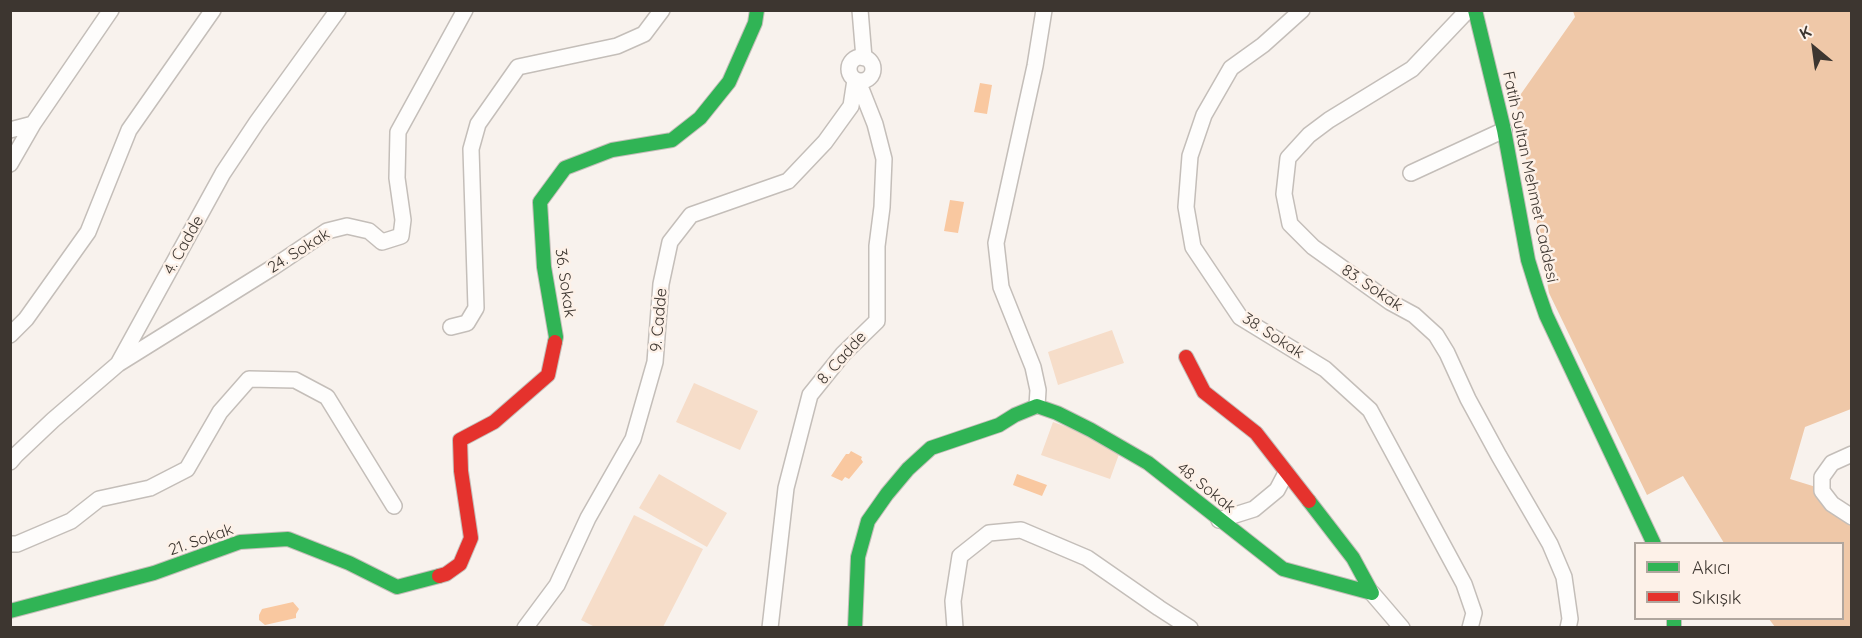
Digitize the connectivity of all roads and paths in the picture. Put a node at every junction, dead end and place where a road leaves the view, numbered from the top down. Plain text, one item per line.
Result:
1 (111, 10) edge
2 (213, 10) edge
3 (338, 10) edge
4 (465, 10) edge
5 (662, 10) edge
6 (757, 10) edge
7 (860, 10) edge
8 (1044, 10) edge
9 (1302, 10) edge
10 (1468, 10) edge
11 (1475, 10) edge
12 (864, 58) junction
13 (873, 72) junction
14 (856, 81) junction
15 (33, 124) junction
16 (875, 124) junction
17 (10, 130) edge
18 (1504, 130) junction
19 (10, 164) edge
20 (1411, 173) dead end
21 (451, 327) dead end
22 (10, 335) edge
23 (1186, 357) dead end
24 (118, 364) junction
25 (1037, 406) junction
26 (1851, 454) edge
27 (12, 457) edge
28 (1286, 473) junction
29 (394, 506) dead end
30 (1851, 516) edge
31 (1219, 520) junction
32 (1654, 542) edge
33 (10, 544) edge
34 (397, 587) joint
35 (1372, 593) junction
36 (10, 611) edge
37 (525, 627) edge
38 (770, 627) edge
39 (855, 627) edge
40 (954, 627) edge
41 (1190, 627) edge
42 (1402, 627) edge
43 (1470, 627) edge
44 (1568, 627) edge

1 - 15 street
2 - 22 street
3 - 24 street, 4. Cadde
4 - 24 street, 24. Sokak
5 - 21 street
6 - 34 street, 36. Sokak
7 - 12 street
8 - 25 street
9 - 43 street, 38. Sokak
10 - 44 street, 83. Sokak
11 - 18 street, Fatih Sultan Mehmet Caddesi
12 - 13 street
12 - 14 street
13 - 14 street
13 - 16 street, 8. Cadde
14 - 16 street, 8. Cadde
14 - 37 street, 9. Cadde
15 - 17 street
15 - 19 street
16 - 38 street, 8. Cadde
18 - 20 street
18 - 32 street, Fatih Sultan Mehmet Caddesi
23 - 28 street
24 - 27 street, 4. Cadde
25 - 31 street, 48. Sokak
25 - 39 street
26 - 30 street
28 - 31 street
28 - 35 street
29 - 33 street
31 - 35 street, 48. Sokak
34 - 36 street, 21. Sokak
35 - 42 street
40 - 41 street

